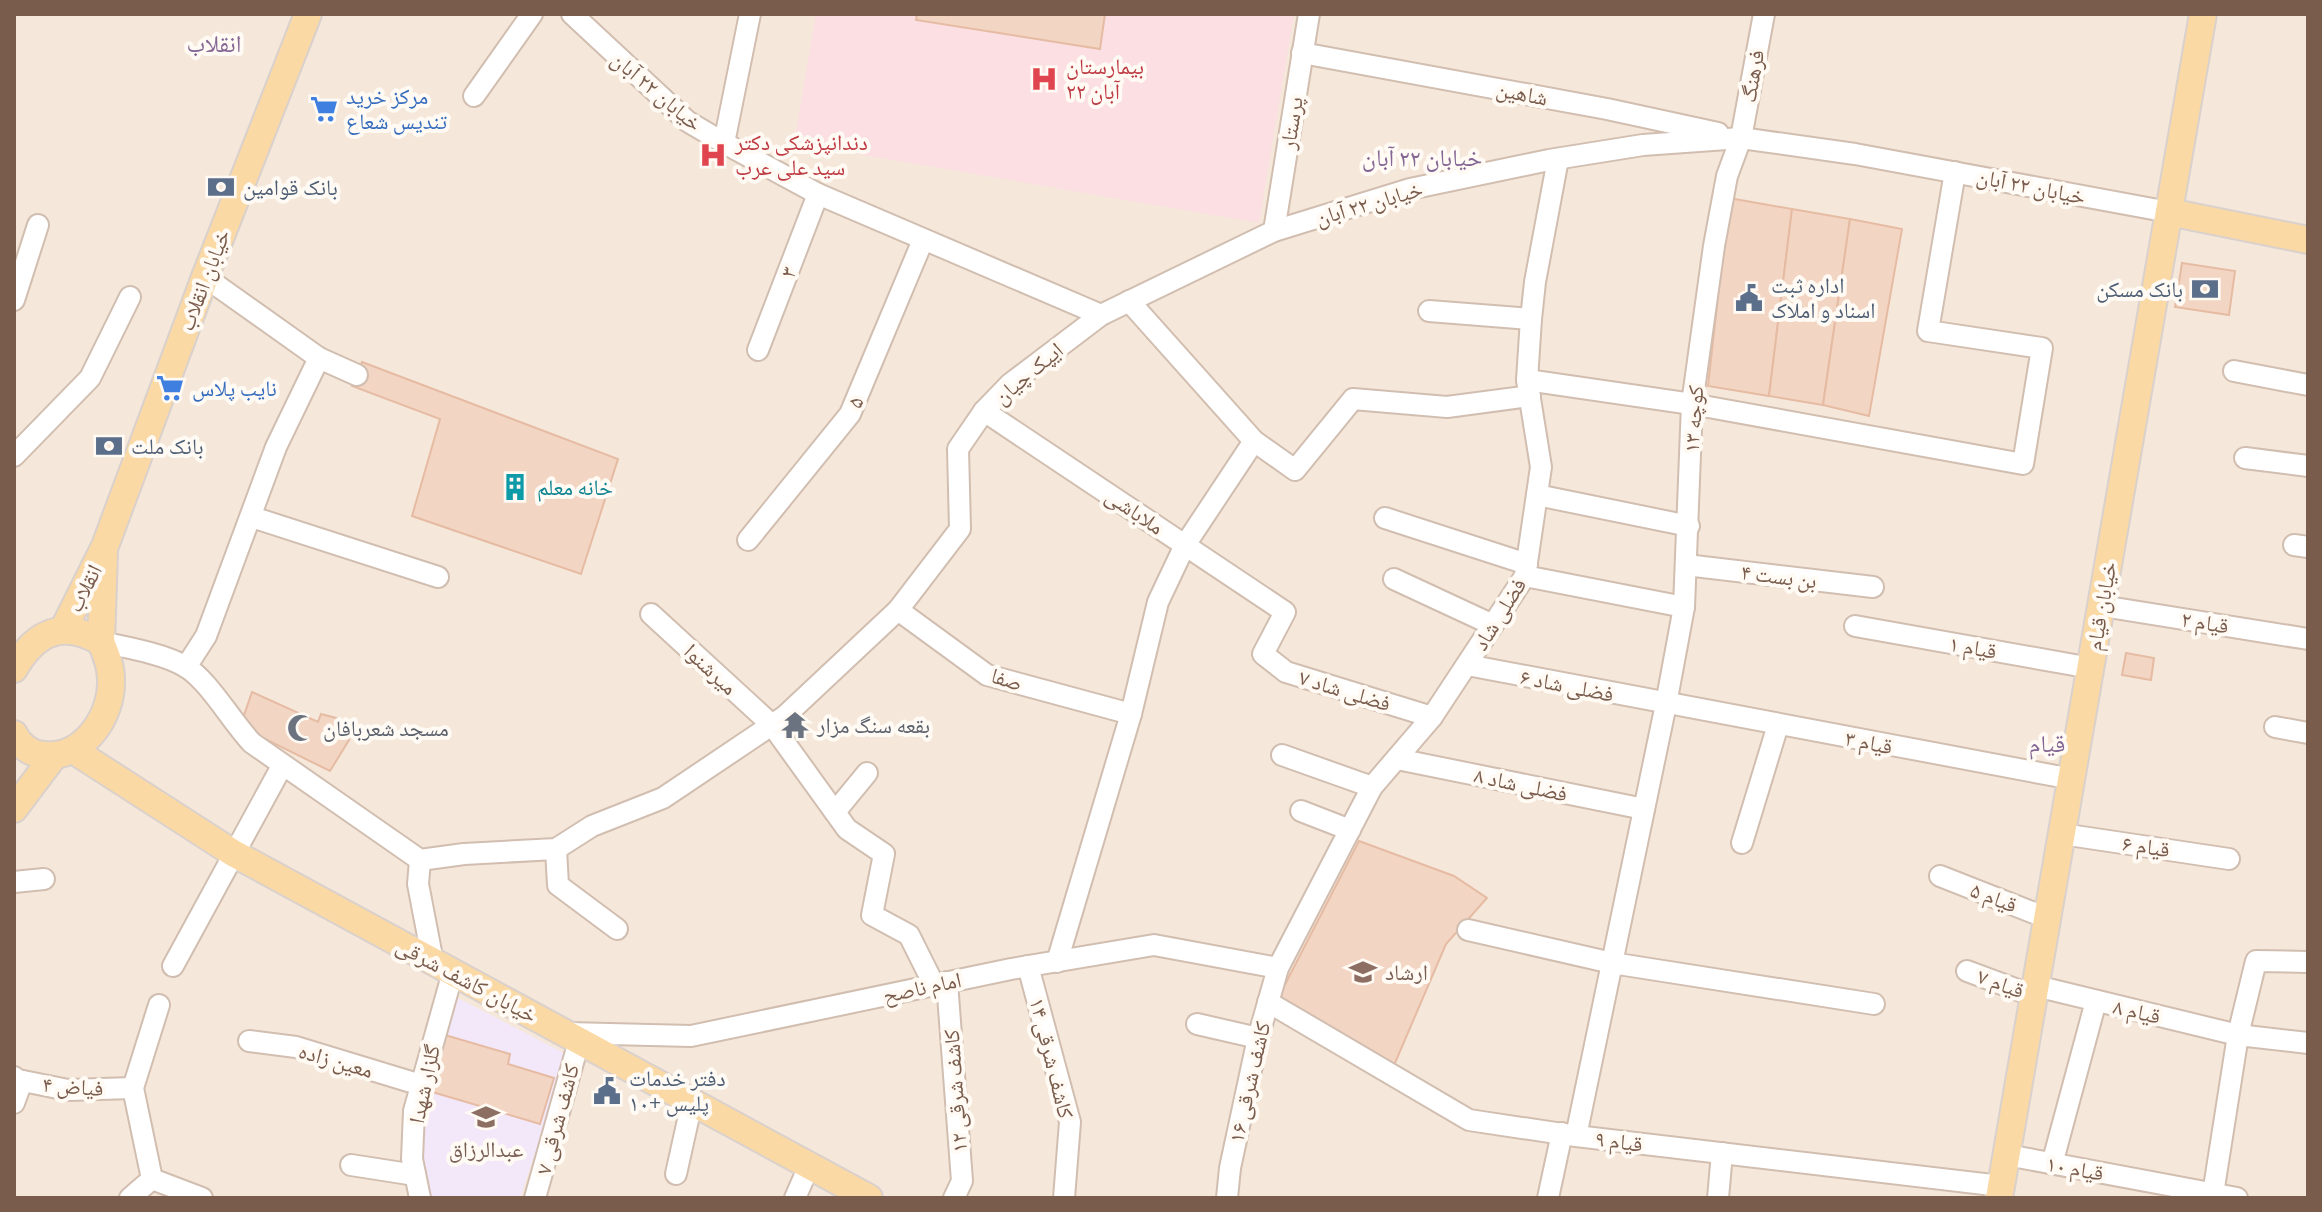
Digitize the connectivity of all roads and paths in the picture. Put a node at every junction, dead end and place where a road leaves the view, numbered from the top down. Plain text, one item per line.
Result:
1 (308, 14) edge
2 (532, 14) edge
3 (572, 14) edge
4 (750, 14) edge
5 (1309, 14) edge
6 (1764, 14) edge
7 (2203, 14) edge
8 (1302, 53) junction
9 (474, 96) dead end
10 (1741, 138) junction
11 (724, 143) junction
12 (1558, 159) junction
13 (1955, 172) junction
14 (818, 194) junction
15 (2169, 212) junction
16 (38, 225) dead end
17 (1274, 231) junction
18 (923, 240) junction
19 (2308, 240) edge
20 (205, 277) junction
21 (130, 297) dead end
22 (14, 300) edge
23 (1129, 301) junction
24 (1429, 311) dead end
25 (1101, 315) junction
26 (1531, 319) junction
27 (758, 350) dead end
28 (319, 358) junction
29 (2234, 371) dead end
30 (357, 375) dead end
31 (2308, 385) edge
32 (1529, 388) junction
33 (1692, 404) junction
34 (984, 411) junction
35 (1254, 441) junction
36 (14, 456) edge
37 (2245, 458) dead end
38 (2308, 466) edge
39 (1537, 495) junction
40 (252, 517) junction
41 (1385, 518) dead end
42 (1689, 526) junction
43 (748, 540) dead end
44 (1185, 545) junction
45 (105, 546) junction
46 (1686, 565) junction
47 (1526, 570) junction
48 (438, 577) dead end
49 (1394, 579) dead end
50 (1873, 587) dead end
51 (2102, 606) junction
52 (1684, 607) junction
53 (898, 610) junction
54 (1285, 612) joint
55 (651, 614) dead end
56 (1493, 625) junction
57 (1855, 626) dead end
58 (63, 630) junction
59 (2308, 639) edge
60 (101, 642) junction
61 (22, 646) edge
62 (1467, 665) junction
63 (186, 667) junction
64 (2091, 668) junction
65 (14, 669) edge
66 (1666, 704) junction
67 (1131, 714) junction
68 (1432, 717) junction
69 (772, 725) junction
70 (1778, 725) junction
71 (2275, 727) dead end
72 (2308, 733) edge
73 (14, 734) edge
74 (63, 753) junction
75 (1282, 755) dead end
76 (1397, 759) junction
77 (282, 766) junction
78 (867, 773) dead end
79 (2072, 779) junction
80 (1372, 787) junction
81 (14, 809) edge
82 (1644, 809) junction
83 (1301, 811) dead end
84 (835, 812) junction
85 (1350, 830) junction
86 (2062, 834) junction
87 (1742, 843) dead end
88 (556, 849) junction
89 (233, 853) junction
90 (2229, 859) dead end
91 (420, 860) junction
92 (1940, 876) dead end
93 (44, 879) dead end
94 (14, 882) edge
95 (2047, 918) junction
96 (617, 929) dead end
97 (1468, 930) dead end
98 (1057, 962) junction
99 (2308, 962) edge
100 (1612, 963) junction
101 (173, 966) dead end
102 (1028, 966) junction
103 (443, 967) junction
104 (1278, 968) junction
105 (1967, 971) dead end
106 (940, 984) junction
107 (2035, 991) junction
108 (2096, 1001) junction
109 (1268, 1002) junction
110 (1874, 1004) dead end
111 (159, 1005) dead end
112 (1197, 1024) dead end
113 (2238, 1035) junction
114 (572, 1037) junction
115 (1258, 1038) junction
116 (249, 1041) dead end
117 (2308, 1043) edge
118 (18, 1079) edge
119 (421, 1085) junction
120 (133, 1088) junction
121 (692, 1102) junction
122 (14, 1103) edge
123 (1569, 1134) junction
124 (1722, 1153) junction
125 (2007, 1155) junction
126 (2052, 1164) junction
127 (351, 1165) dead end
128 (809, 1166) junction
129 (676, 1174) dead end
130 (415, 1175) junction
131 (152, 1179) junction
132 (2000, 1192) edge
133 (2213, 1194) junction
134 (130, 1198) edge
135 (202, 1198) edge
136 (420, 1198) edge
137 (535, 1198) edge
138 (795, 1198) edge
139 (869, 1198) edge
140 (954, 1198) edge
141 (1064, 1198) edge
142 (1227, 1198) edge
143 (1548, 1198) edge
144 (1718, 1198) edge
145 (2237, 1198) edge

1 - 20 main road, خیابان انقلاب
2 - 9 street
3 - 11 street, خیابان ۲۲ آبان
4 - 11 street
5 - 8 street, پرستار
6 - 10 street, فرهنگ
7 - 15 main road, خیابان قیام
8 - 10 street, شاهین
8 - 17 street, پرستار
10 - 12 street, خیابان ۲۲ آبان
10 - 13 street, خیابان ۲۲ آبان
10 - 33 street, کوچه ۱۳
11 - 14 street, خیابان ۲۲ آبان
12 - 17 street, خیابان ۲۲ آبان
12 - 26 street, فضلی شاد
13 - 15 street, خیابان ۲۲ آبان
13 - 33 street
14 - 18 street, خیابان ۲۲ آبان
14 - 27 street, ۳
15 - 19 main road, خیابان ۲۲ آبان
15 - 51 main road, خیابان قیام
16 - 22 street
17 - 23 street, خیابان ۲۲ آبان
18 - 25 street, خیابان ۲۲ آبان
18 - 43 street, ۵
20 - 28 street
20 - 45 main road, خیابان انقلاب
21 - 36 street
23 - 25 street, خیابان ۲۲ آبان
23 - 35 street
24 - 26 street
25 - 34 street, ایپک چیان
26 - 32 street, فضلی شاد
28 - 30 street
28 - 40 street
29 - 31 street
32 - 33 street
32 - 35 street
32 - 39 street, فضلی شاد
33 - 42 street, کوچه ۱۳
34 - 44 street, ملاباشی
34 - 53 street, ایپک چیان
35 - 44 street
37 - 38 street
39 - 42 street
39 - 47 street, فضلی شاد
40 - 48 street
40 - 63 street
41 - 47 street
42 - 46 street, کوچه ۱۳
44 - 54 street, ملاباشی
44 - 67 street
45 - 58 main road, انقلاب
45 - 60 main road, انقلاب
46 - 50 street, بن بست ۴
46 - 52 street, کوچه ۱۳
47 - 52 street
47 - 56 street, فضلی شاد
49 - 56 street
51 - 59 street, قیام ۲
51 - 64 main road, خیابان قیام
52 - 66 street, کوچه ۱۳
53 - 67 street, صفا
53 - 69 street, ایپک چیان
54 - 68 street, فضلی شاد ۷
55 - 69 street, میرشنوا
56 - 62 street, فضلی شاد
57 - 64 street, قیام ۱
58 - 60 main road
58 - 61 main road
60 - 63 street
60 - 74 main road, انقلاب
61 - 65 main road
62 - 66 street, فضلی شاد ۶
62 - 68 street, فضلی شاد
63 - 77 street
64 - 79 main road, خیابان قیام
66 - 70 street, قیام ۳
66 - 82 street, کوچه ۱۳
67 - 98 street
68 - 76 street, فضلی شاد
69 - 84 street, میرشنوا
69 - 88 street, ایپک چیان
70 - 79 street, قیام ۳
70 - 87 street
71 - 72 street
73 - 74 main road, خیابان کاشف شرقی
74 - 81 main road, انقلاب
74 - 89 main road, خیابان کاشف شرقی
75 - 80 street
76 - 80 street, فضلی شاد
76 - 82 street, فضلی شاد ۸
77 - 89 street
77 - 91 street
78 - 84 street
79 - 86 main road, خیابان قیام
80 - 85 street, فضلی شاد
82 - 100 street, کوچه ۱۳
83 - 85 street
84 - 106 street, میرشنوا
85 - 104 street, فضلی شاد
86 - 90 street, قیام ۶
86 - 95 main road, خیابان قیام
88 - 91 street
88 - 96 street
89 - 101 street
89 - 103 main road, خیابان کاشف شرقی
91 - 103 street
92 - 95 street, قیام ۵
93 - 94 street
95 - 107 main road, خیابان قیام
97 - 100 street
98 - 102 street, امام ناصح
98 - 104 street, امام ناصح
99 - 113 street
100 - 110 street
100 - 123 street, کوچه ۱۳
102 - 106 street, امام ناصح
102 - 141 street, کاشف شرقی ۱۴
103 - 114 main road, خیابان کاشف شرقی
103 - 119 street, گلزار شهدا
104 - 109 street, کاشف شرقی ۱۶
105 - 107 street, قیام ۷
106 - 114 street, امام ناصح
106 - 140 street, کاشف شرقی ۱۲
107 - 108 street, قیام ۸
107 - 125 main road, خیابان قیام
108 - 113 street, قیام ۸
108 - 126 street
109 - 115 street, کاشف شرقی ۱۶
109 - 123 street, قیام ۹
111 - 120 street
112 - 115 street
113 - 117 street, قیام ۸
113 - 133 street
114 - 121 main road, خیابان کاشف شرقی
114 - 137 street, کاشف شرقی ۷
115 - 142 street, کاشف شرقی ۱۶
116 - 119 street, معین زاده
118 - 120 street, فیاض ۴
118 - 122 street
119 - 130 street, گلزار شهدا
120 - 131 street
121 - 128 main road, خیابان کاشف شرقی
121 - 129 street
123 - 124 street, قیام ۹
123 - 143 street, کوچه ۱۳
124 - 132 street, قیام ۹
124 - 144 street
125 - 126 street, قیام ۱۰
125 - 132 main road, خیابان قیام
126 - 133 street, قیام ۱۰
127 - 130 street
128 - 138 street
128 - 139 main road, خیابان کاشف شرقی
130 - 136 street, گلزار شهدا
131 - 134 street
131 - 135 street
133 - 145 street, قیام ۱۰

